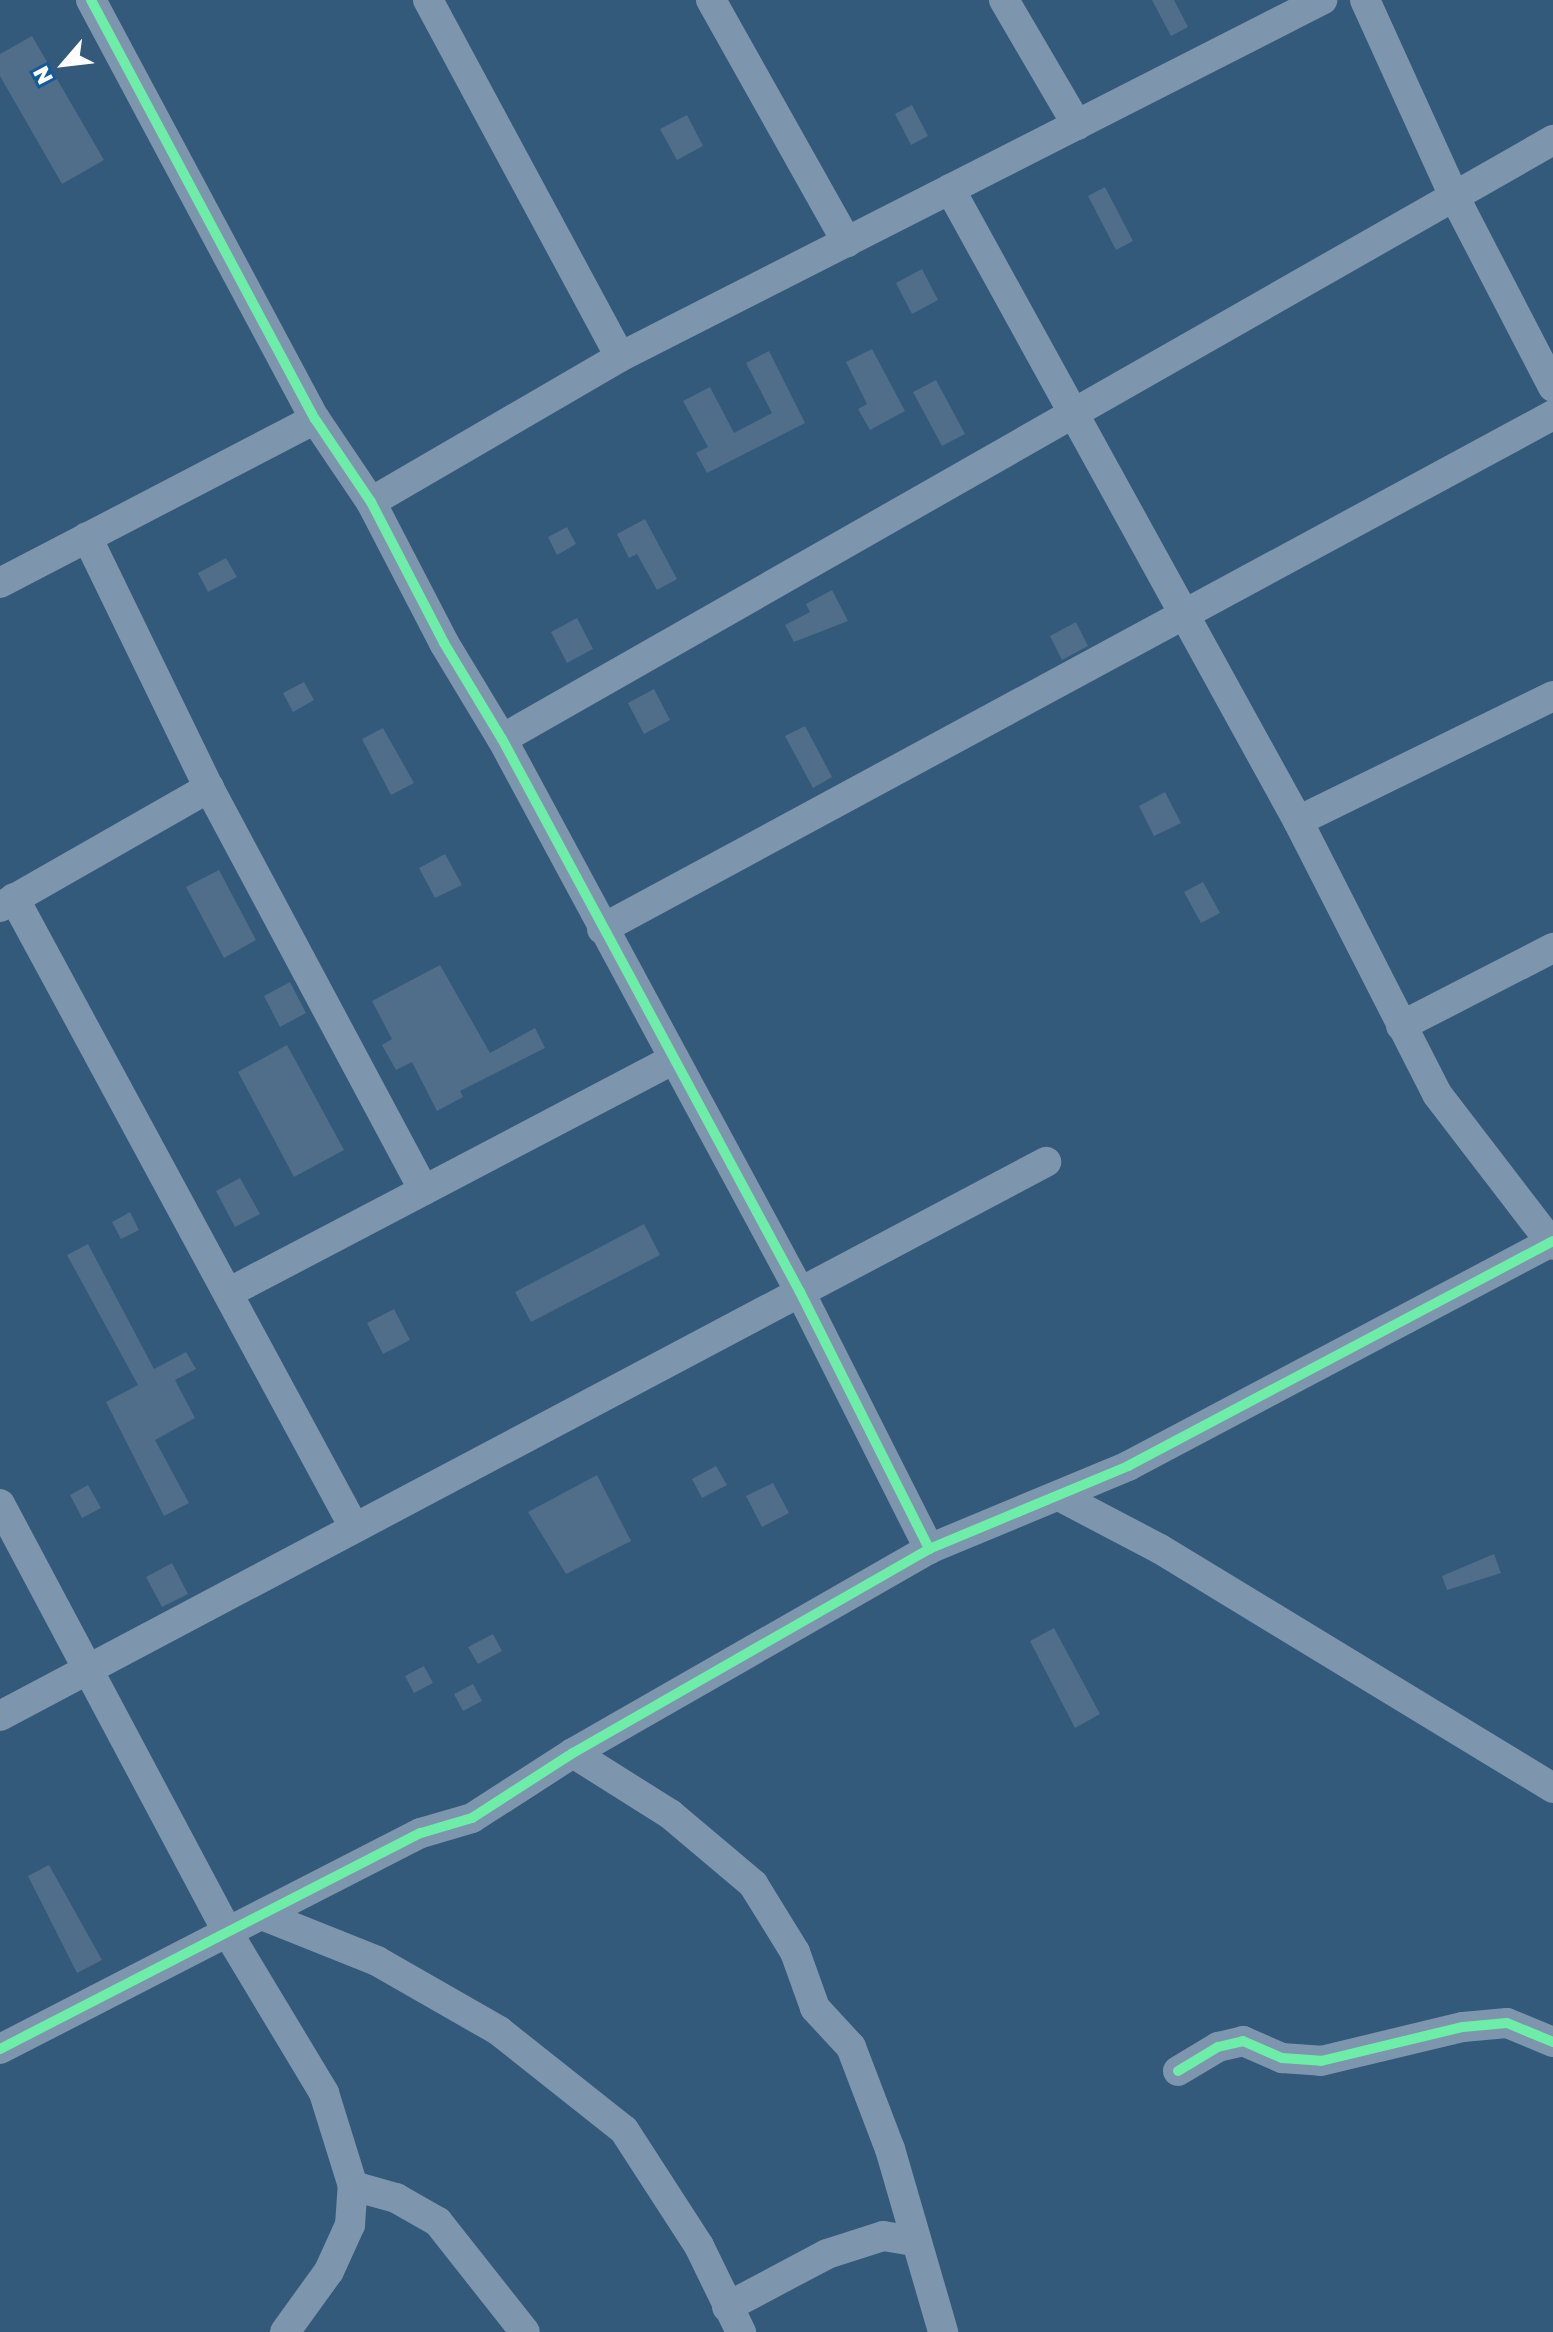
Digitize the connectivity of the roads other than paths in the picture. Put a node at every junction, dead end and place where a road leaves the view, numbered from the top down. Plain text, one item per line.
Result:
1 (91, 0) edge
2 (428, 0) edge
3 (711, 0) edge
4 (1004, 0) edge
5 (1322, 0) edge
6 (1365, 0) edge
7 (1077, 125) junction
8 (1553, 140) edge
9 (950, 189) junction
10 (1454, 196) junction
11 (847, 242) junction
12 (620, 357) junction
13 (1553, 387) edge
14 (1071, 411) junction
15 (1553, 415) edge
16 (315, 419) junction
17 (371, 502) junction
18 (87, 537) junction
19 (0, 583) edge
20 (1181, 613) junction
21 (1553, 696) edge
22 (502, 739) junction
23 (209, 788) junction
24 (1298, 821) junction
25 (7, 902) edge
26 (602, 929) junction
27 (1553, 948) edge
28 (1401, 1026) junction
29 (674, 1059) junction
30 (1046, 1162) dead end
31 (424, 1190) junction
32 (1552, 1243) edge
33 (800, 1292) junction
34 (228, 1293) junction
35 (1059, 1496) junction
36 (0, 1504) edge
37 (354, 1527) junction
38 (929, 1549) junction
39 (86, 1668) junction
40 (0, 1716) edge
41 (573, 1753) junction
42 (1553, 1788) edge
43 (262, 1915) junction
44 (228, 1933) junction
45 (1553, 2042) edge
46 (0, 2049) edge
47 (1178, 2071) dead end
48 (353, 2186) junction
49 (914, 2241) junction
50 (734, 2320) edge
51 (285, 2332) edge
52 (525, 2332) edge
53 (943, 2332) edge

1 - 16 street
2 - 12 street
3 - 11 street
4 - 7 street
5 - 7 street
6 - 10 street
7 - 9 street
8 - 10 street
9 - 11 street
9 - 14 street
10 - 13 street
10 - 14 street
11 - 12 street
12 - 17 street
14 - 20 street
14 - 22 street
15 - 20 street
16 - 17 street
16 - 18 street
17 - 22 street
18 - 19 street
18 - 23 street
20 - 24 street
20 - 26 street
21 - 24 street
22 - 26 street
23 - 25 street
23 - 31 street
24 - 28 street
25 - 34 street
26 - 29 street
27 - 28 street
28 - 32 street
29 - 31 street
29 - 33 street
30 - 33 street
31 - 34 street
32 - 35 street
33 - 37 street
33 - 38 street
34 - 37 street
35 - 38 street
35 - 42 street
36 - 39 street
37 - 39 street
38 - 41 street
39 - 40 street
39 - 44 street
41 - 43 street
41 - 49 street
43 - 44 street
43 - 50 street
44 - 46 street
44 - 48 street
45 - 47 street
48 - 51 street
48 - 52 street
49 - 50 street
49 - 53 street

